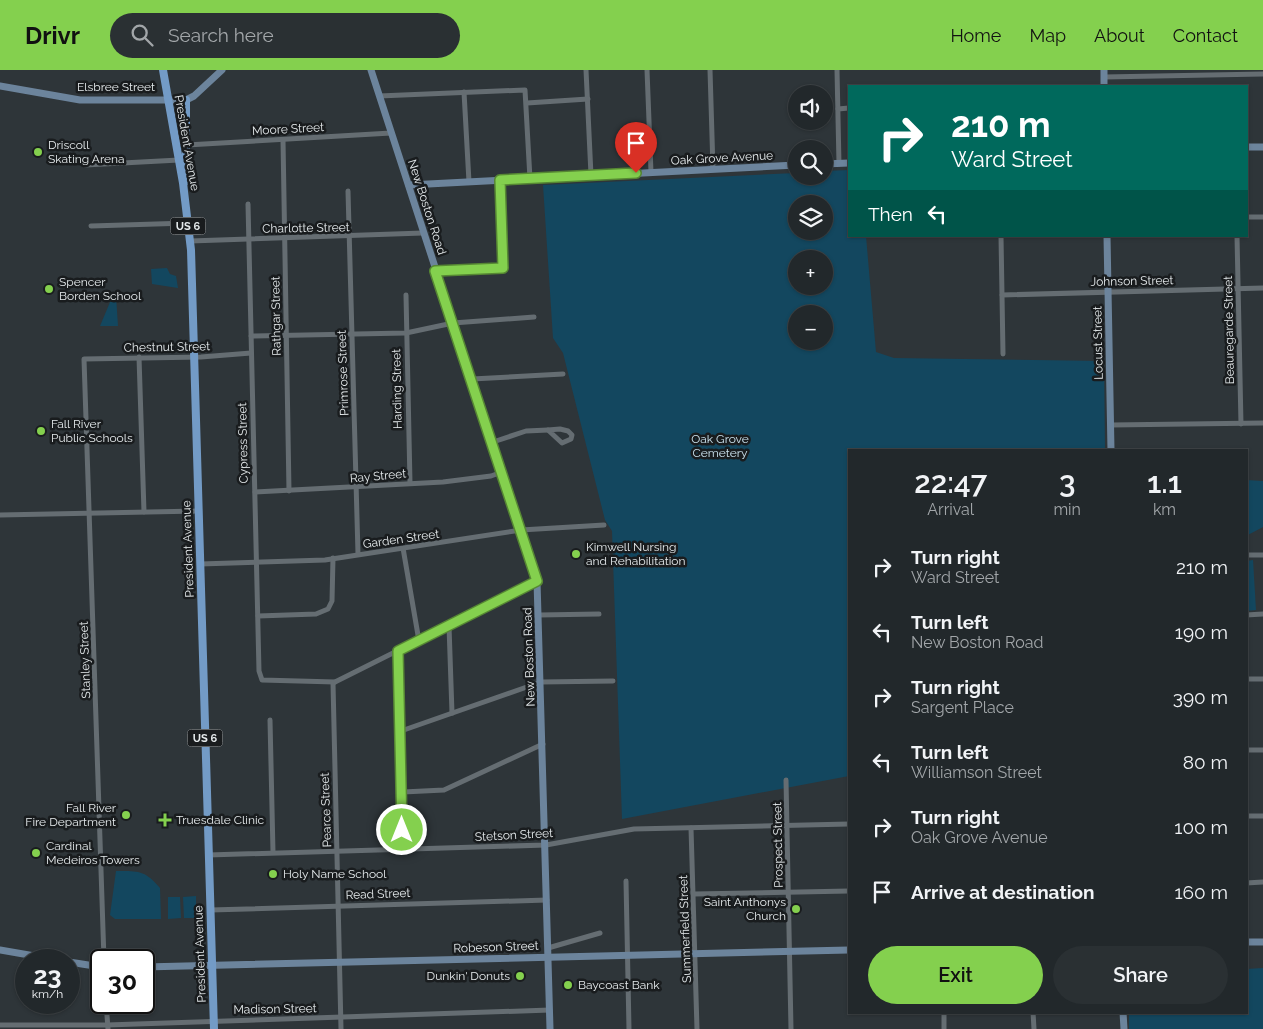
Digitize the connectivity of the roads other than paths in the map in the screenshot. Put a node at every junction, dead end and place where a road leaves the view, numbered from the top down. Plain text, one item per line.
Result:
1 (162, 70) edge
2 (222, 70) edge
3 (371, 70) edge
4 (586, 70) edge
5 (646, 70) edge
6 (710, 70) edge
7 (837, 70) edge
8 (1104, 73) edge
9 (1263, 74) edge
10 (0, 86) edge
11 (464, 92) junction
12 (379, 96) junction
13 (168, 99) junction
14 (588, 99) junction
15 (186, 100) junction
16 (527, 103) junction
17 (848, 108) edge
18 (838, 109) junction
19 (391, 133) junction
20 (283, 140) junction
21 (187, 145) junction
22 (1263, 147) edge
23 (1248, 148) edge
24 (179, 160) junction
25 (848, 163) edge
26 (833, 164) edge
27 (839, 164) junction
28 (86, 165) dead end
29 (788, 165) edge
30 (713, 169) junction
31 (651, 172) junction
32 (591, 175) junction
33 (530, 179) junction
34 (500, 180) junction
35 (469, 182) junction
36 (409, 185) junction
37 (348, 190) dead end
38 (185, 195) junction
39 (248, 204) dead end
40 (1263, 217) edge
41 (1248, 218) edge
42 (188, 224) junction
43 (90, 226) dead end
44 (423, 234) junction
45 (350, 237) junction
46 (1001, 237) edge
47 (1107, 237) edge
48 (1237, 237) edge
49 (285, 238) junction
50 (248, 239) junction
51 (190, 241) junction
52 (435, 271) junction
53 (1263, 288) edge
54 (1238, 289) junction
55 (1108, 291) junction
56 (406, 295) dead end
57 (1002, 295) junction
58 (534, 317) dead end
59 (453, 324) junction
60 (406, 333) junction
61 (286, 334) junction
62 (352, 334) junction
63 (251, 336) junction
64 (251, 353) junction
65 (1003, 354) dead end
66 (194, 356) junction
67 (139, 357) junction
68 (84, 359) joint
69 (563, 374) dead end
70 (472, 379) junction
71 (1263, 423) edge
72 (1241, 424) junction
73 (1111, 425) junction
74 (548, 430) dead end
75 (492, 442) junction
76 (1111, 449) edge
77 (502, 472) junction
78 (410, 483) junction
79 (357, 488) junction
80 (289, 491) junction
81 (255, 492) junction
82 (198, 511) junction
83 (144, 512) junction
84 (90, 514) junction
85 (0, 515) edge
86 (604, 525) dead end
87 (521, 530) junction
88 (403, 548) junction
89 (358, 554) junction
90 (1248, 555) edge
91 (1263, 555) edge
92 (333, 558) junction
93 (256, 562) junction
94 (200, 564) junction
95 (537, 581) junction
96 (599, 614) dead end
97 (1263, 614) edge
98 (539, 615) junction
99 (1248, 615) edge
100 (258, 616) junction
101 (449, 626) junction
102 (419, 641) junction
103 (398, 651) junction
104 (1248, 679) edge
105 (1263, 679) edge
106 (613, 681) dead end
107 (335, 682) junction
108 (541, 682) junction
109 (452, 713) junction
110 (270, 720) dead end
111 (401, 731) junction
112 (543, 744) junction
113 (1248, 750) edge
114 (1263, 750) edge
115 (786, 780) dead end
116 (402, 792) junction
117 (1248, 816) edge
118 (1263, 816) edge
119 (848, 824) edge
120 (787, 826) junction
121 (691, 828) junction
122 (546, 845) junction
123 (402, 849) junction
124 (338, 851) junction
125 (273, 852) junction
126 (208, 855) junction
127 (626, 881) dead end
128 (1263, 882) edge
129 (1248, 883) edge
130 (848, 891) edge
131 (789, 892) junction
132 (694, 894) junction
133 (547, 900) junction
134 (338, 905) junction
135 (210, 910) junction
136 (600, 933) dead end
137 (1248, 942) edge
138 (1263, 942) edge
139 (548, 948) junction
140 (104, 949) edge
141 (0, 950) edge
142 (789, 950) junction
143 (848, 950) edge
144 (696, 952) junction
145 (15, 953) edge
146 (627, 954) junction
147 (548, 957) junction
148 (339, 962) junction
149 (212, 966) junction
150 (155, 967) edge
151 (550, 1010) junction
152 (107, 1014) edge
153 (944, 1014) edge
154 (1033, 1014) edge
155 (1123, 1014) edge
156 (340, 1018) junction
157 (214, 1020) junction
158 (0, 1025) edge
159 (108, 1027) edge
160 (214, 1029) edge
161 (341, 1029) edge
162 (550, 1029) edge
163 (629, 1029) edge
164 (697, 1029) edge
165 (791, 1029) edge
166 (944, 1029) edge
167 (1034, 1029) edge
168 (1124, 1029) edge

1 - 13 main road, President Avenue / US 6
2 - 15 street
3 - 12 street, New Boston Road
4 - 14 street
5 - 31 street
6 - 30 street
7 - 18 street
8 - 9 street
10 - 13 street, Elsbree Street
11 - 12 street
11 - 16 street
11 - 35 street
12 - 19 street, New Boston Road
13 - 15 street, Elsbree Street
13 - 24 main road, President Avenue / US 6
14 - 16 street
14 - 32 street
15 - 21 main road
16 - 33 street
17 - 18 street
18 - 27 street
19 - 20 street, Moore Street
19 - 36 street, New Boston Road
20 - 21 street, Moore Street
20 - 49 street, Rathgar Street
21 - 38 main road
22 - 23 street
24 - 28 street
24 - 38 main road, President Avenue / US 6
25 - 27 street
26 - 27 street
29 - 30 street, Oak Grove Avenue
30 - 31 street, Oak Grove Avenue
31 - 32 street, Oak Grove Avenue
32 - 33 street, Oak Grove Avenue
33 - 34 street, Oak Grove Avenue
34 - 35 street, Oak Grove Avenue
34 - 52 street
35 - 36 street, Oak Grove Avenue
36 - 44 street, New Boston Road
37 - 45 street, Primrose Street
38 - 42 main road, President Avenue / US 6
39 - 50 street, Cypress Street
40 - 41 street
42 - 43 street
42 - 51 main road, President Avenue / US 6
44 - 45 street, Charlotte Street
44 - 52 street, New Boston Road
45 - 49 street, Charlotte Street
45 - 62 street, Primrose Street
46 - 57 street
47 - 55 street, Locust Street
48 - 54 street, Beauregarde Street
49 - 50 street, Charlotte Street
49 - 61 street, Rathgar Street
50 - 51 street, Charlotte Street
50 - 63 street, Cypress Street
51 - 66 main road, President Avenue / US 6
52 - 59 street, New Boston Road
53 - 54 street, Johnson Street
54 - 55 street, Johnson Street
54 - 72 street, Beauregarde Street
55 - 57 street, Johnson Street
55 - 73 street, Locust Street
56 - 60 street, Harding Street
57 - 65 street
58 - 59 street
59 - 60 street
59 - 70 street, New Boston Road
60 - 62 street
60 - 78 street, Harding Street
61 - 62 street
61 - 63 street
61 - 80 street, Rathgar Street
62 - 79 street, Primrose Street
63 - 64 street, Cypress Street
64 - 66 street, Chestnut Street
64 - 81 street, Cypress Street
66 - 67 street, Chestnut Street
66 - 82 main road, President Avenue / US 6
67 - 68 street, Chestnut Street
67 - 83 street
68 - 84 street, Stanley Street
69 - 70 street
70 - 75 street, New Boston Road
71 - 72 street
72 - 73 street
73 - 76 street, Locust Street
74 - 75 street
75 - 77 street, New Boston Road
77 - 78 street, Ray Street
77 - 87 street, New Boston Road
78 - 79 street, Ray Street
79 - 80 street, Ray Street
79 - 89 street, Primrose Street
80 - 81 street, Ray Street
81 - 93 street, Cypress Street
82 - 83 street
82 - 94 main road, President Avenue / US 6
83 - 84 street
84 - 85 street
84 - 140 street, Stanley Street
86 - 87 street, Garden Street
87 - 88 street, Garden Street
87 - 95 street, New Boston Road
88 - 89 street, Garden Street
88 - 102 street
89 - 92 street, Garden Street
90 - 91 street
92 - 93 street, Garden Street
92 - 100 street
93 - 94 street, Garden Street
93 - 100 street, Cypress Street
94 - 126 main road, President Avenue / US 6
95 - 98 street, New Boston Road
95 - 101 street
96 - 98 street
97 - 99 street
98 - 108 street, New Boston Road
100 - 107 street, Cypress Street
101 - 102 street
101 - 109 street
102 - 103 street
103 - 107 street
103 - 111 street
104 - 105 street
106 - 108 street
107 - 124 street, Pearce Street
108 - 109 street
108 - 112 street, New Boston Road
109 - 111 street
110 - 125 street
111 - 116 street
112 - 116 street
112 - 122 street, New Boston Road
113 - 114 street
115 - 120 street, Prospect Street
116 - 123 street
117 - 118 street
119 - 120 street, Stetson Street
120 - 121 street, Stetson Street
120 - 131 street, Prospect Street
121 - 122 street, Stetson Street
121 - 132 street, Summerfield Street
122 - 123 street, Stetson Street
122 - 133 street, New Boston Road
123 - 124 street, Stetson Street
124 - 125 street, Stetson Street
124 - 134 street, Pearce Street
125 - 126 street, Stetson Street
126 - 135 main road, President Avenue / US 6
127 - 146 street
128 - 129 street
130 - 131 street
131 - 132 street
131 - 142 street, Prospect Street
132 - 144 street, Summerfield Street
133 - 134 street, Read Street
133 - 139 street, New Boston Road
134 - 135 street, Read Street
134 - 148 street, Pearce Street
135 - 149 main road, President Avenue / US 6
136 - 139 street
137 - 138 street
139 - 147 street, New Boston Road
141 - 145 street
142 - 143 street, Robeson Street
142 - 144 street, Robeson Street
142 - 165 street, Prospect Street
144 - 146 street, Robeson Street
144 - 164 street, Summerfield Street
146 - 147 street, Robeson Street
146 - 163 street
147 - 148 street, Robeson Street
147 - 151 street, New Boston Road
148 - 149 street, Robeson Street
148 - 156 street, Pearce Street
149 - 150 street, Robeson Street
149 - 157 main road, President Avenue / US 6
151 - 156 street, Madison Street
151 - 162 street, New Boston Road
152 - 159 street
153 - 166 street
154 - 167 street
155 - 168 street
156 - 157 street, Madison Street
156 - 161 street, Pearce Street
157 - 159 street, Madison Street
157 - 160 main road, President Avenue / US 6
158 - 159 street, Madison Street

